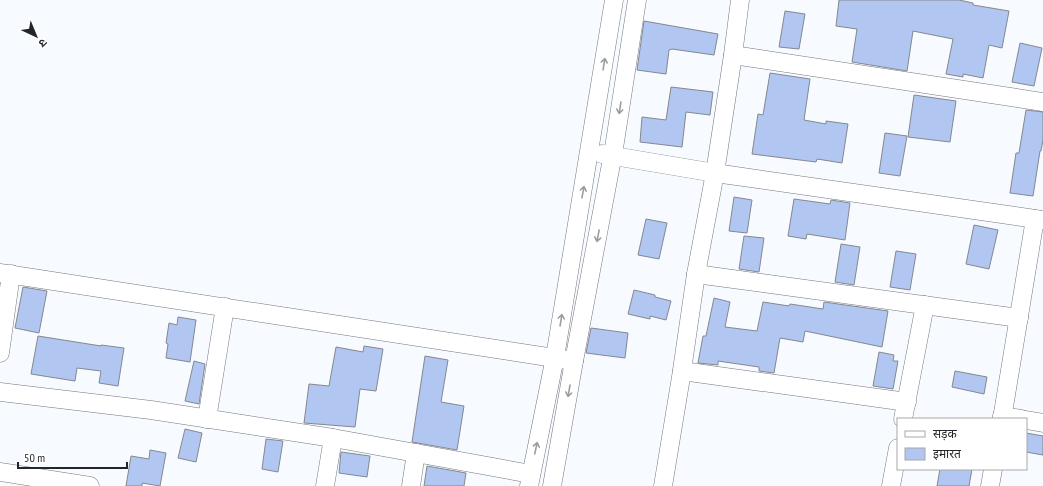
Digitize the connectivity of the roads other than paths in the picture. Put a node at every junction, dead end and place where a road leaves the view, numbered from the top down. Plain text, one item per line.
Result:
1 (614, 0) edge
2 (637, 0) edge
3 (740, 0) edge
4 (733, 55) junction
5 (1043, 102) edge
6 (590, 151) junction
7 (613, 156) junction
8 (715, 172) junction
9 (1039, 220) edge
10 (6, 274) edge
11 (696, 274) junction
12 (925, 305) junction
13 (225, 307) junction
14 (1019, 318) junction
15 (0, 353) edge
16 (555, 357) junction
17 (574, 361) junction
18 (682, 371) junction
19 (0, 392) edge
20 (905, 410) edge
21 (1002, 417) edge
22 (207, 419) junction
23 (1027, 420) edge
24 (1043, 423) edge
25 (333, 438) junction
26 (416, 453) junction
27 (897, 453) edge
28 (993, 470) edge
29 (0, 472) edge
30 (530, 480) edge
31 (80, 485) edge
32 (325, 486) edge
33 (411, 486) edge
34 (552, 486) edge
35 (663, 486) edge
36 (891, 486) edge
37 (990, 486) edge

6 -> 1 street
2 -> 7 street
3 - 4 street
4 - 5 street
4 - 8 street
6 - 7 street
16 -> 6 street
7 - 8 street
7 -> 17 street
8 - 9 street
8 - 11 street
9 - 14 street
10 - 13 street
10 - 15 street
11 - 12 street
11 - 18 street
12 - 14 street
12 - 20 street
13 - 16 street
13 - 22 street
14 - 21 street
16 - 17 street
30 -> 16 street
17 -> 34 street
18 - 20 street
18 - 35 street
19 - 22 street
22 - 25 street
23 - 24 street
25 - 26 street
25 - 32 street
26 - 30 street
26 - 33 street
27 - 36 street
28 - 37 street
29 - 31 street

